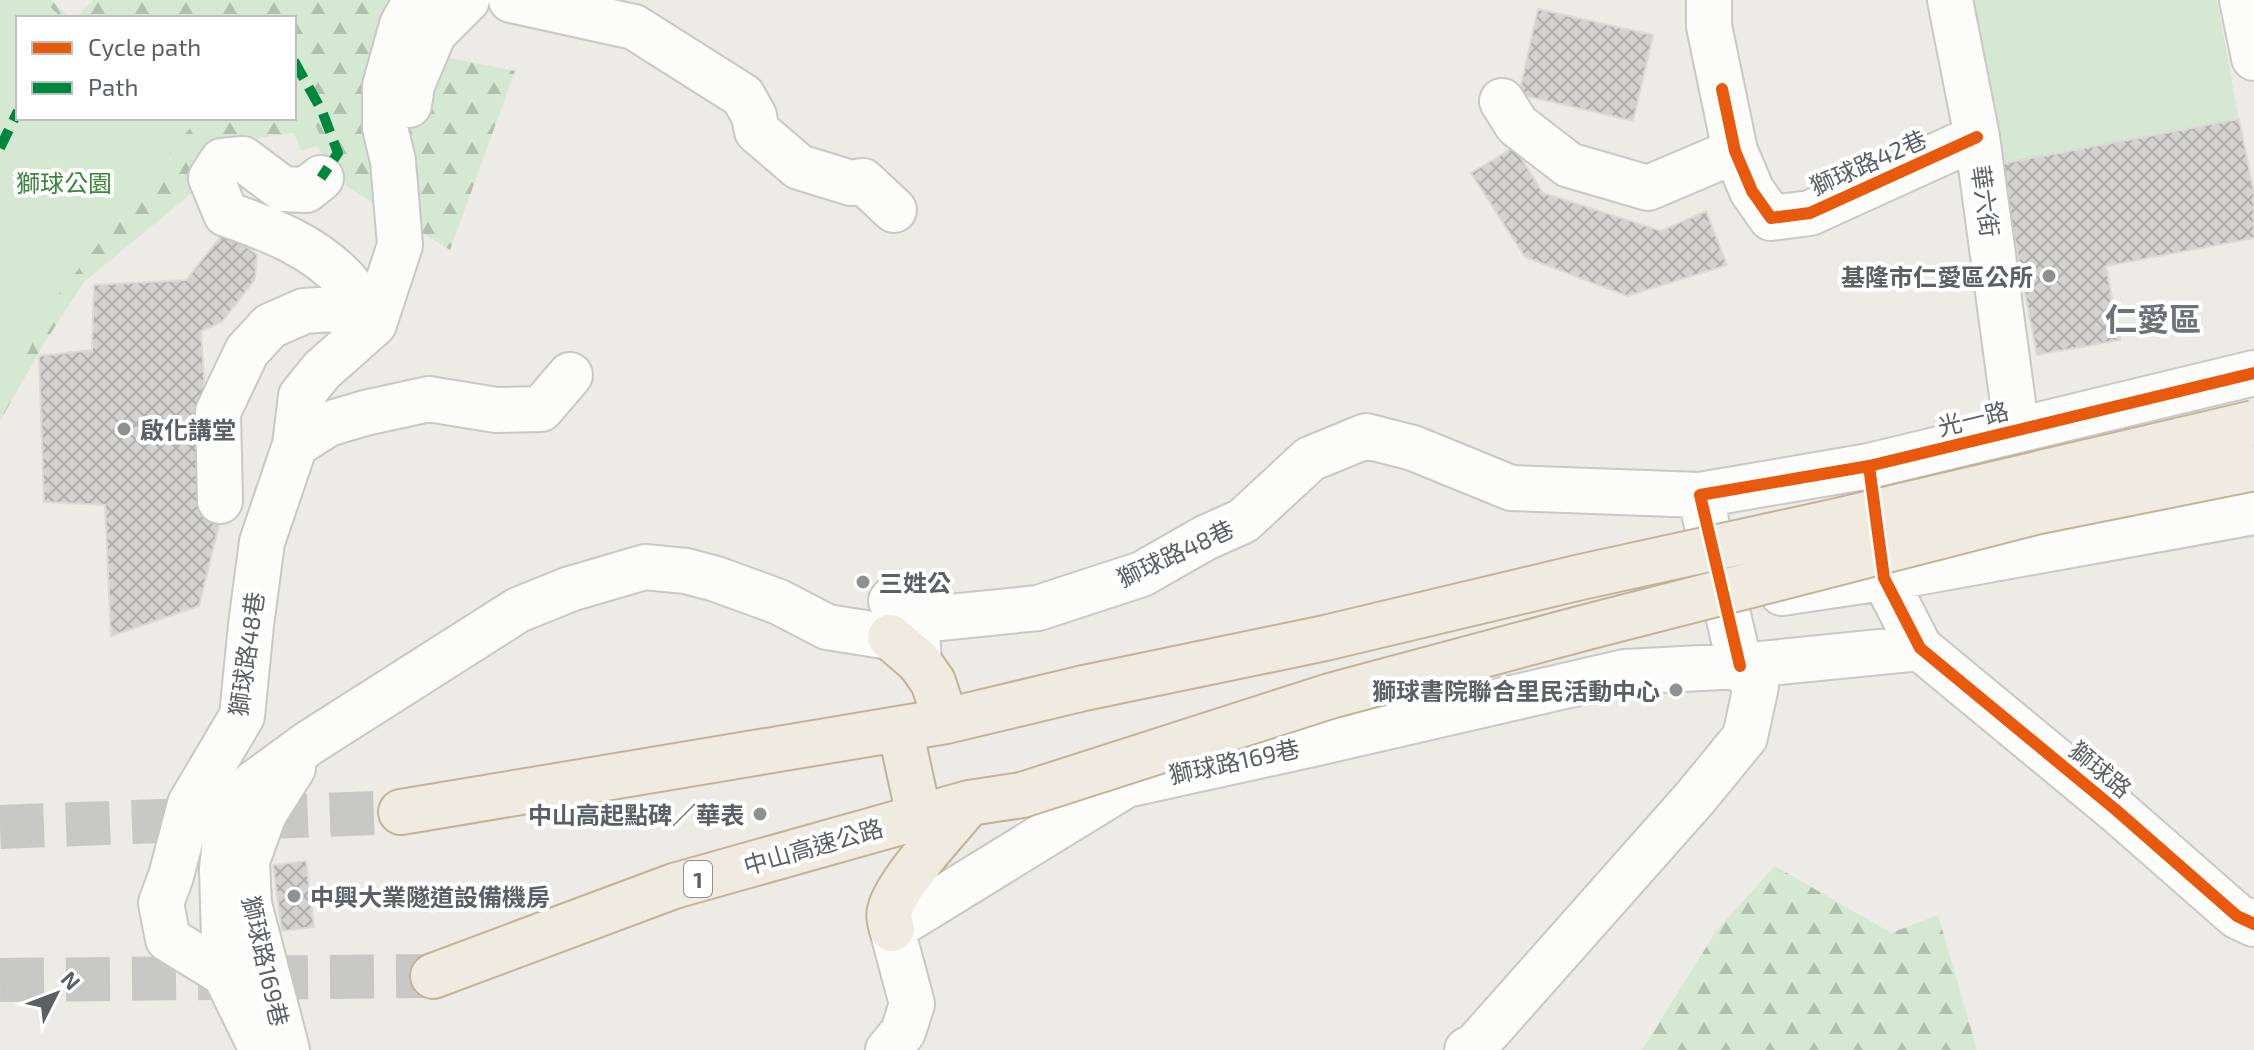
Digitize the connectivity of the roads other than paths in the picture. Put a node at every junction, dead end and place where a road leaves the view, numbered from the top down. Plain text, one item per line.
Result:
1 (416, 0) edge
2 (467, 0) edge
3 (511, 0) edge
4 (1709, 0) edge
5 (1950, 0) edge
6 (2242, 0) edge
7 (2254, 58) edge
8 (1502, 101) dead end
9 (1977, 137) junction
10 (1735, 151) junction
11 (393, 161) junction
12 (321, 178) dead end
13 (894, 210) dead end
14 (374, 324) junction
15 (2254, 373) edge
16 (570, 375) dead end
17 (2013, 403) dead end
18 (2254, 423) edge
19 (295, 445) junction
20 (1869, 466) junction
21 (2254, 468) edge
22 (1700, 495) junction
23 (220, 501) dead end
24 (2254, 512) edge
25 (1884, 578) junction
26 (1724, 602) junction
27 (1920, 648) junction
28 (904, 650) junction
29 (1740, 666) junction
30 (946, 721) junction
31 (900, 729) junction
32 (309, 743) junction
33 (969, 803) junction
34 (401, 812) tunnel mouth
35 (919, 816) junction
36 (2254, 924) edge
37 (892, 929) junction
38 (225, 974) junction
39 (433, 976) tunnel mouth
40 (262, 1050) edge
41 (287, 1050) edge
42 (888, 1050) edge
43 (1467, 1050) edge

1 - 11 street
2 - 11 street
3 - 13 street
4 - 10 street, 獅球路42巷
5 - 9 street, 華六街
6 - 7 street
8 - 10 street
9 - 10 street, 獅球路42巷
9 - 17 street, 華六街
11 - 14 street
12 - 14 street
14 - 19 street, 獅球路48巷
14 - 23 street
15 - 20 street, 光一路
16 - 19 street
18 - 30 highway, bridge
19 - 38 street, 獅球路48巷
20 - 22 street, 光一路
20 - 25 street
21 - 33 highway, 中山高速公路, bridge
22 - 26 street
22 - 28 street, 獅球路48巷
24 - 25 street
25 - 26 street
25 - 27 street
26 - 29 street
27 - 29 street, 獅球路169巷
27 - 36 street, 獅球路
28 - 30 highway
28 - 32 street
29 - 37 street, 獅球路169巷
29 - 43 street
30 - 31 highway
31 - 34 highway
31 - 35 highway
32 - 38 street
32 - 41 street, 獅球路169巷
33 - 35 highway, 中山高速公路 / 1
33 - 37 highway
35 - 39 highway, 中山高速公路 / 1
37 - 42 street
38 - 40 street

